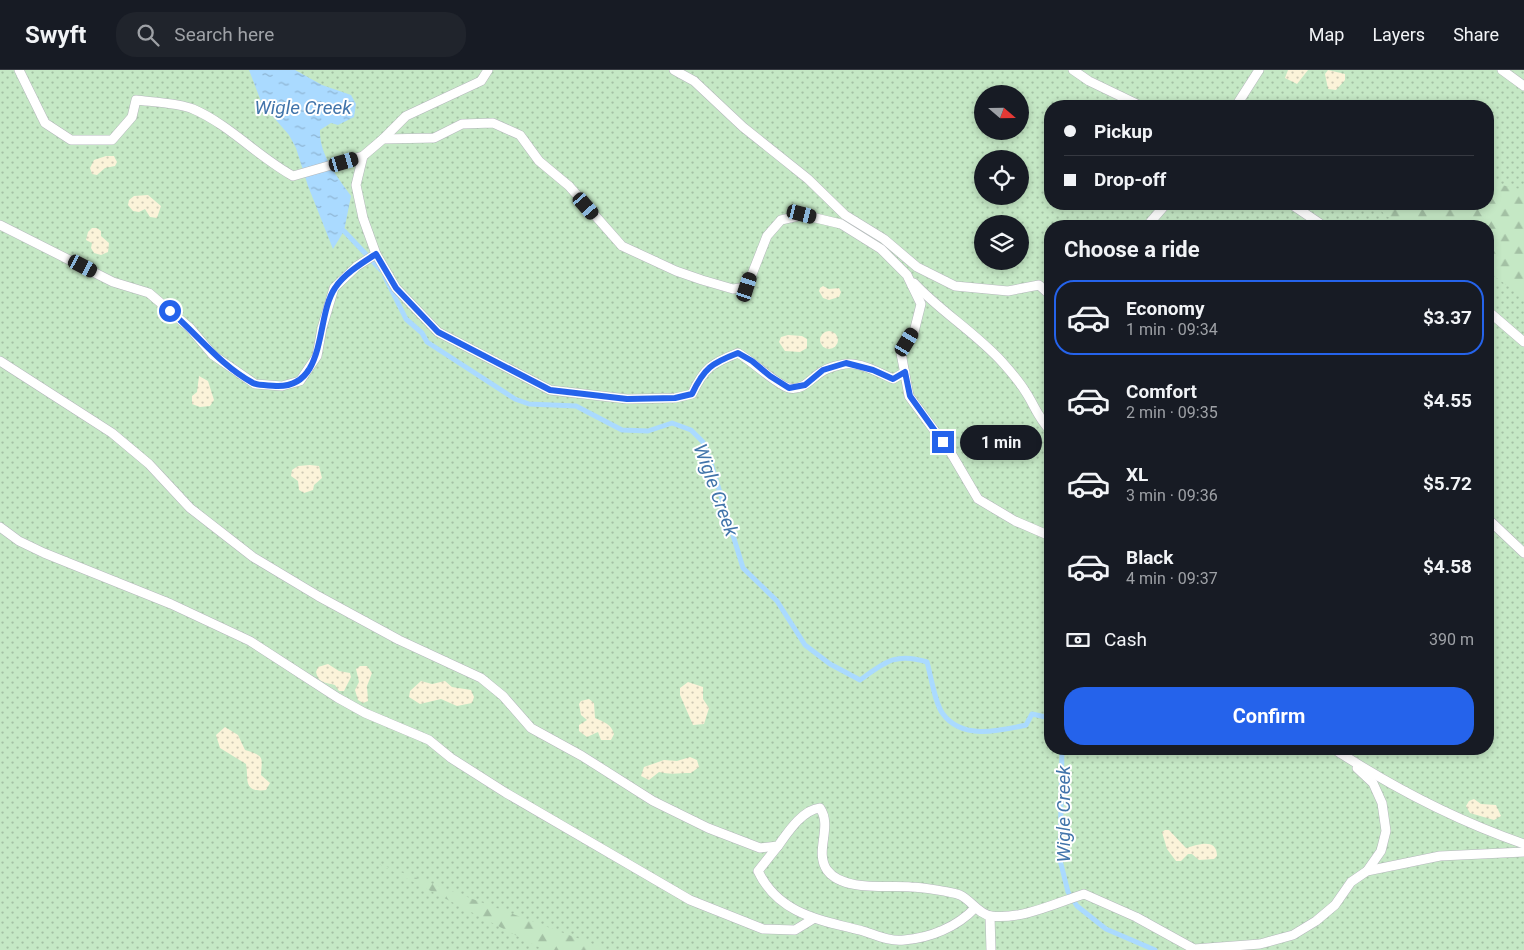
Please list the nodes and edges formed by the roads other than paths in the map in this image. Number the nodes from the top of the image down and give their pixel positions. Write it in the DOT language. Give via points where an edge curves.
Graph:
graph roads {
  1 [pos="19,70"];
  2 [pos="488,70"];
  3 [pos="674,70"];
  4 [pos="1073,70"];
  5 [pos="1259,70"];
  6 [pos="1502,70"];
  7 [pos="1524,86"];
  8 [pos="1129,100"];
  9 [pos="1240,100"];
  10 [pos="384,139"];
  11 [pos="363,156"];
  12 [pos="1161,210"];
  13 [pos="1300,210"];
  14 [pos="1152,220"];
  15 [pos="1315,220"];
  16 [pos="0,225"];
  17 [pos="376,254"];
  18 [pos="907,275"];
  19 [pos="1039,285"];
  20 [pos="1044,285"];
  21 [pos="1044,290"];
  22 [pos="1494,316"];
  23 [pos="1524,342"];
  24 [pos="0,360"];
  25 [pos="905,372"];
  26 [pos="1044,424"];
  27 [pos="1494,525"];
  28 [pos="0,527"];
  29 [pos="1044,533"];
  30 [pos="1524,553"];
  31 [pos="1344,755"];
  32 [pos="1524,844"];
  33 [pos="778,846"];
  34 [pos="1524,852"];
  35 [pos="1367,871"];
  36 [pos="975,908"];
  37 [pos="990,916"];
  38 [pos="813,919"];
  39 [pos="991,950"];
  1 -- 11 [label="lane" via="45,123 72,140 112,140 132,118 136,100 192,108 293,176"];
  2 -- 10 [label="lane" via="481,81 406,116"];
  3 -- 19 [label="lane" via="694,81 845,215 884,239 917,267 955,286 1008,291"];
  4 -- 8 [label="lane"];
  5 -- 9 [label="lane"];
  6 -- 7 [label="lane"];
  10 -- 11 [label="lane"];
  10 -- 18 [label="lane" via="434,138 462,124 494,122 520,135 539,161 569,186 622,246 676,271 733,289 747,287 767,236 781,220 802,214 841,224 881,248"];
  11 -- 17 [label="lane" via="356,185"];
  12 -- 14 [label="lane"];
  13 -- 15 [label="lane"];
  16 -- 17 [label="lane" via="114,282 149,293 190,328 214,355 255,384 282,386 300,381 317,356 334,288 356,266"];
  17 -- 25 [label="lane" via="396,288 438,332 550,390 627,399 675,398 692,394 712,363 738,353 789,388 805,385 823,370 846,363 893,379"];
  18 -- 25 [label="lane" via="921,304 914,332 901,353"];
  18 -- 26 [label="lane" via="1005,365 1026,392"];
  19 -- 20 [label="lane"];
  19 -- 21 [label="lane"];
  22 -- 23 [label="lane"];
  24 -- 33 [label="lane" via="112,433 149,464 190,508 253,557 399,640 481,678 503,696 531,728 653,801 708,828 760,848"];
  25 -- 29 [label="lane" via="910,396 952,453 978,499"];
  27 -- 30 [label="lane"];
  28 -- 38 [label="lane" via="44,553 171,604 250,641 365,713 429,740 450,758 506,793 690,900 763,929 795,930"];
  31 -- 32 [label="lane" via="1422,802 1482,830"];
  31 -- 35 [label="lane" via="1373,783 1382,803 1386,831 1381,851"];
  33 -- 36 [label="lane" via="810,809 820,808 825,815 821,856 828,871 862,886 912,887 961,896"];
  33 -- 38 [label="lane" via="758,871 765,886"];
  34 -- 35 [label="lane" via="1440,856"];
  35 -- 37 [label="lane" via="1351,882 1336,905 1316,921 1293,934 1260,944 1194,949 1136,917 1084,894 1010,916"];
  36 -- 37 [label="lane"];
  36 -- 38 [label="lane" via="964,920 931,936 902,941"];
  37 -- 39 [label="lane"];
}
